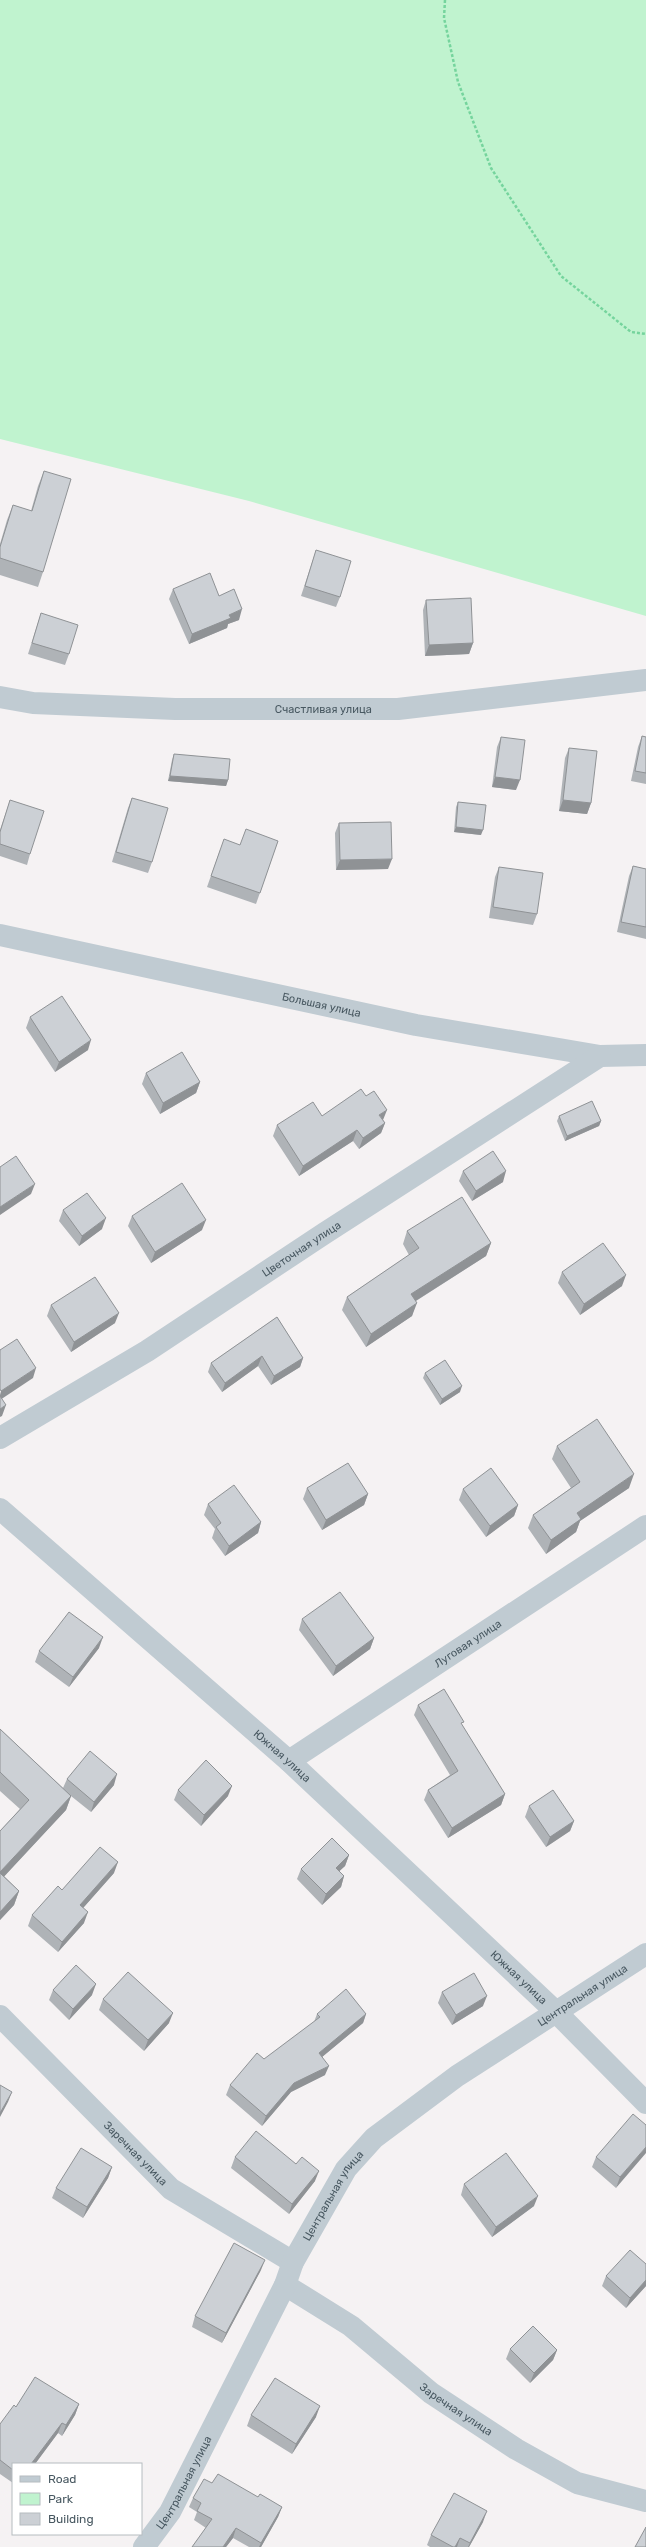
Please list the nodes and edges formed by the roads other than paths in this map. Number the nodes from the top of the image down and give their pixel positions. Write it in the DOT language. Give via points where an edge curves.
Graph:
graph roads {
  1 [pos="646,680"];
  2 [pos="0,697"];
  3 [pos="0,935"];
  4 [pos="646,1055"];
  5 [pos="600,1056"];
  6 [pos="0,1438"];
  7 [pos="0,1510"];
  8 [pos="646,1526"];
  9 [pos="289,1761"];
  10 [pos="646,1954"];
  11 [pos="556,2012"];
  12 [pos="0,2016"];
  13 [pos="646,2103"];
  14 [pos="293,2262"];
  15 [pos="285,2285"];
  16 [pos="646,2501"];
  17 [pos="144,2547"];
  1 -- 2 [label="street, Счастливая улица" via="398,709 175,709 33,703"];
  3 -- 5 [label="street, Большая улица" via="416,1025"];
  4 -- 5 [label="street, Большая улица"];
  5 -- 6 [label="street, Цветочная улица" via="147,1351"];
  7 -- 9 [label="street, Южная улица"];
  8 -- 9 [label="street, Луговая улица"];
  9 -- 11 [label="street, Южная улица"];
  10 -- 11 [label="street, Центральная улица"];
  11 -- 13 [label="street, Южная улица"];
  11 -- 14 [label="street, Центральная улица" via="457,2076 374,2138 346,2169"];
  12 -- 14 [label="street, Заречная улица" via="170,2189"];
  14 -- 15 [label="street, Центральная улица"];
  15 -- 16 [label="street, Заречная улица" via="351,2326 430,2394 516,2449 577,2483"];
  15 -- 17 [label="street, Центральная улица" via="170,2512"];
}
